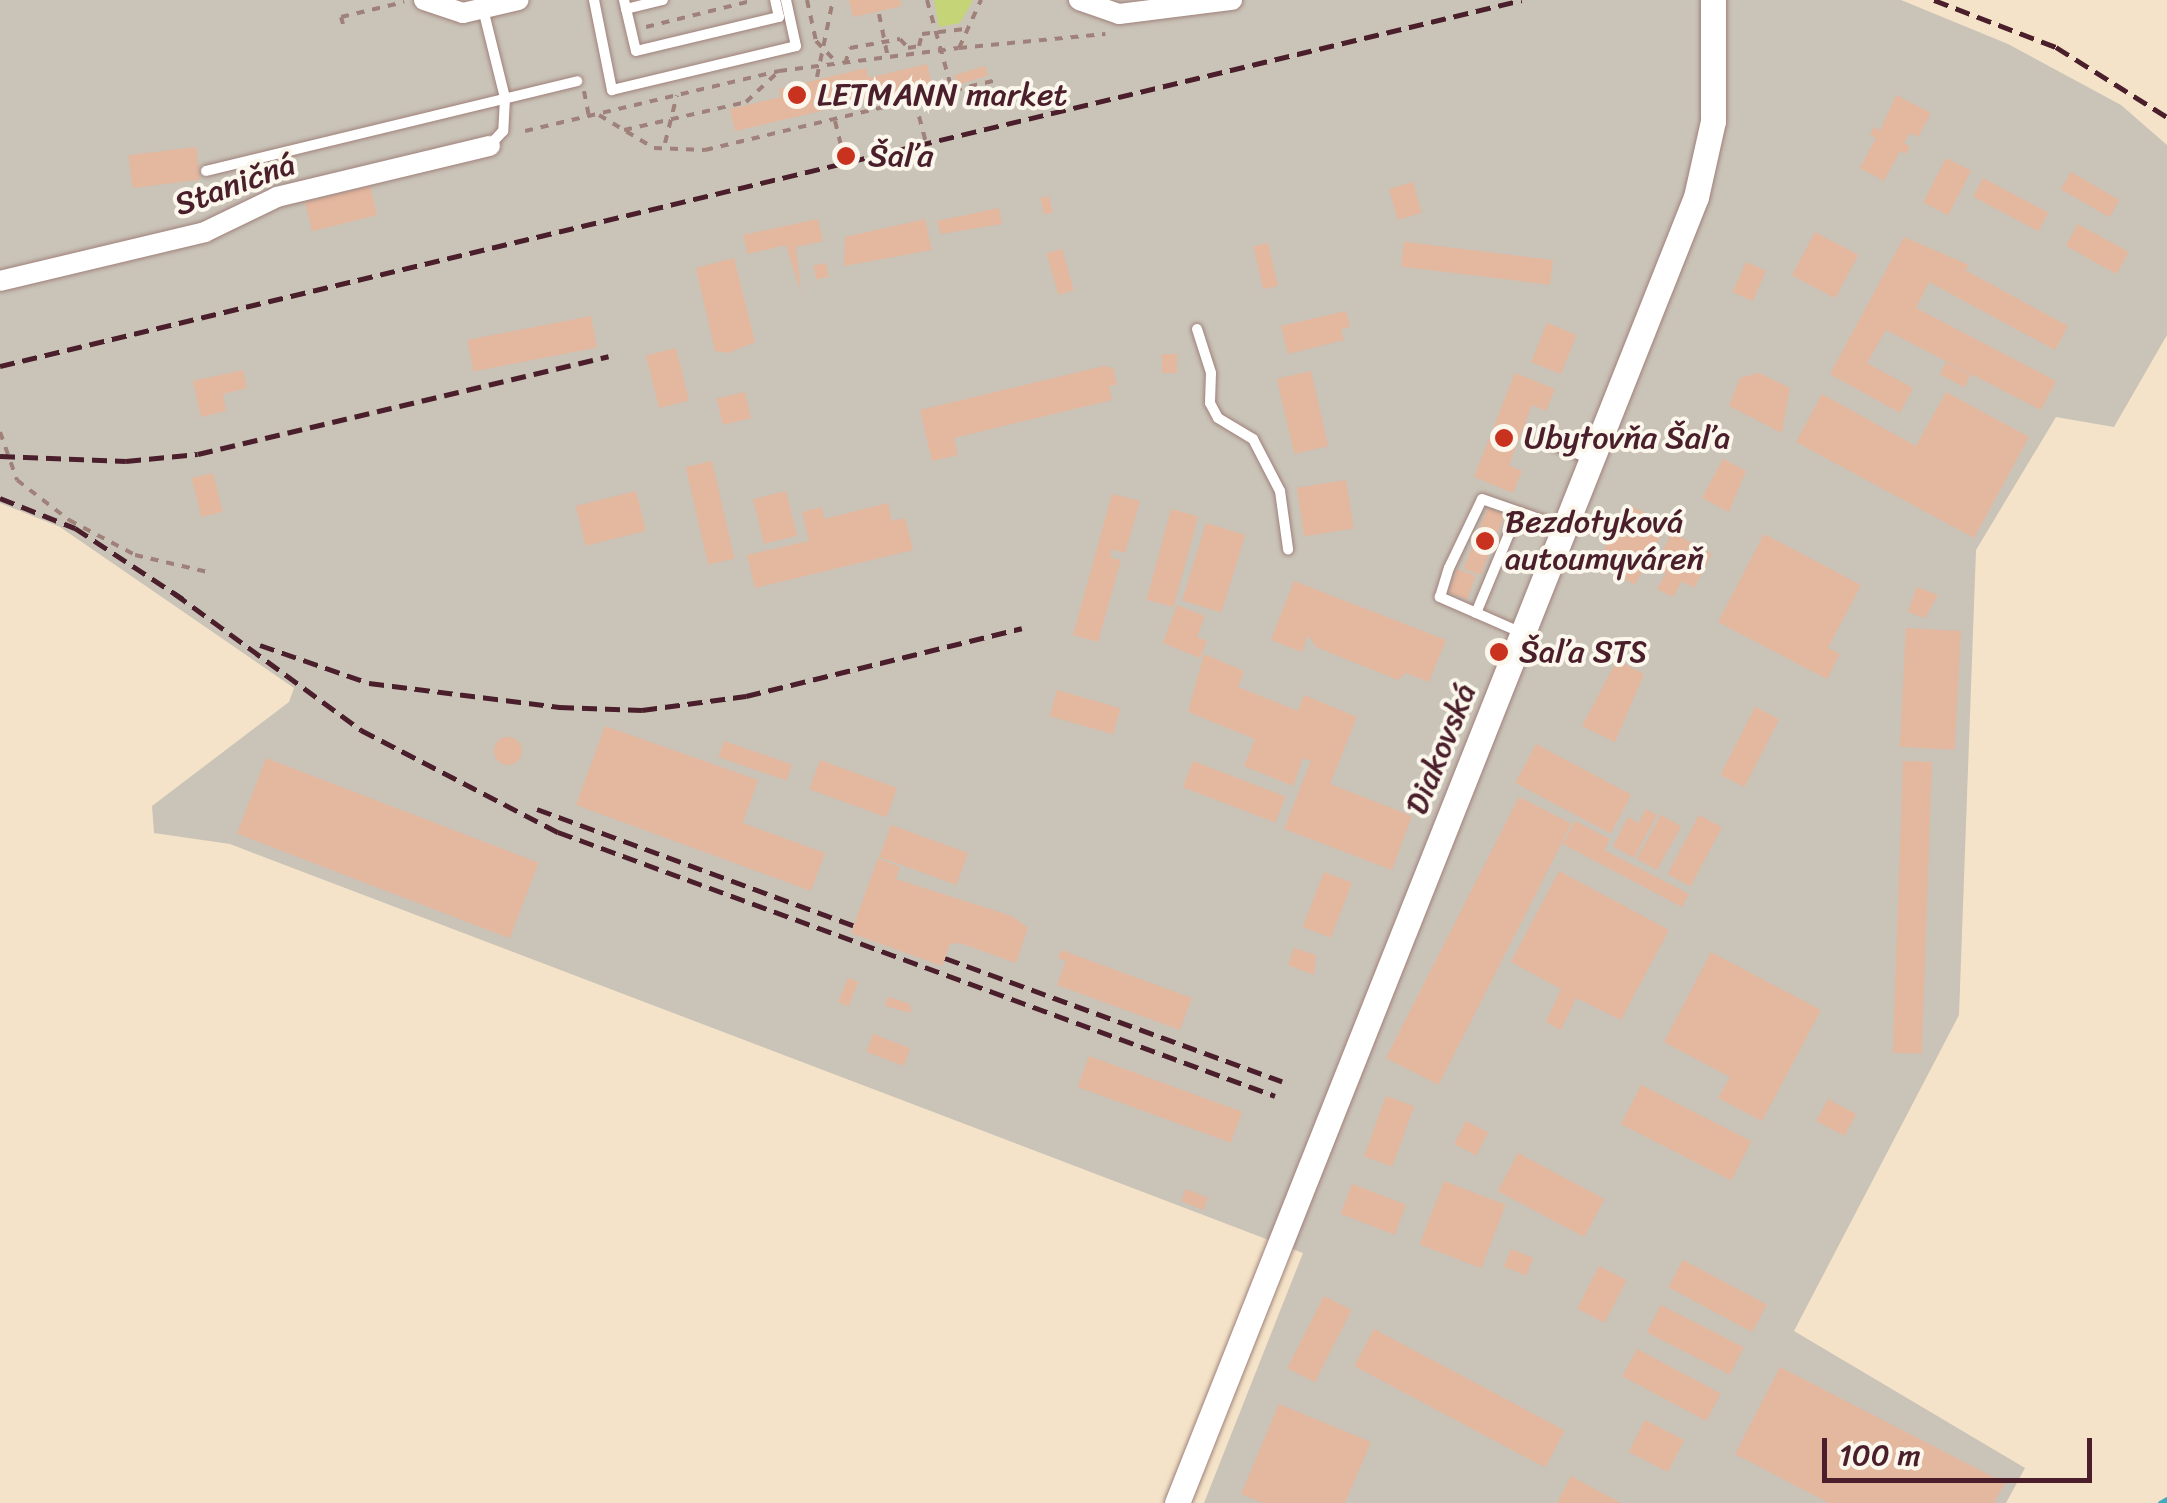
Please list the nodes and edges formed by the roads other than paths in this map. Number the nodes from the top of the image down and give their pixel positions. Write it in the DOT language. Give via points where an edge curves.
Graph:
graph roads {
  1 [pos="520,0"];
  2 [pos="594,0"];
  3 [pos="662,0"];
  4 [pos="775,0"];
  5 [pos="786,0"];
  6 [pos="1232,0"];
  7 [pos="1714,0"];
  8 [pos="1192,3"];
  9 [pos="422,4"];
  10 [pos="625,4"];
  11 [pos="1086,4"];
  12 [pos="483,9"];
  13 [pos="580,83"];
  14 [pos="505,98"];
  15 [pos="490,146"];
  16 [pos="206,171"];
  17 [pos="0,282"];
  18 [pos="1197,329"];
  19 [pos="1542,440"];
  20 [pos="1589,458"];
  21 [pos="1518,512"];
  22 [pos="1563,528"];
  23 [pos="1288,549"];
  24 [pos="1476,613"];
  25 [pos="1522,633"];
  26 [pos="1177,1503"];
  1 -- 12 [label="street"];
  2 -- 5 [label="lane" via="612,90 796,46"];
  3 -- 10 [label="lane"];
  4 -- 10 [label="lane" via="779,17 636,52"];
  6 -- 8 [label="street"];
  7 -- 20 [label="street, Diakovská" via="1713,121 1696,197"];
  8 -- 11 [label="street" via="1119,14"];
  9 -- 12 [label="street" via="462,14"];
  12 -- 14 [label="lane"];
  13 -- 14 [label="lane"];
  14 -- 15 [label="lane" via="503,131"];
  14 -- 16 [label="lane"];
  15 -- 17 [label="street, Staničná" via="277,197 205,232"];
  18 -- 23 [label="lane" via="1211,373 1210,404 1218,418 1254,439 1280,491"];
  19 -- 20 [label="lane"];
  20 -- 22 [label="street, Diakovská"];
  21 -- 22 [label="lane"];
  21 -- 24 [label="lane"];
  21 -- 24 [label="lane" via="1482,500 1449,568 1440,596"];
  22 -- 25 [label="street, Diakovská"];
  24 -- 25 [label="lane"];
  25 -- 26 [label="street, Diakovská"];
}
